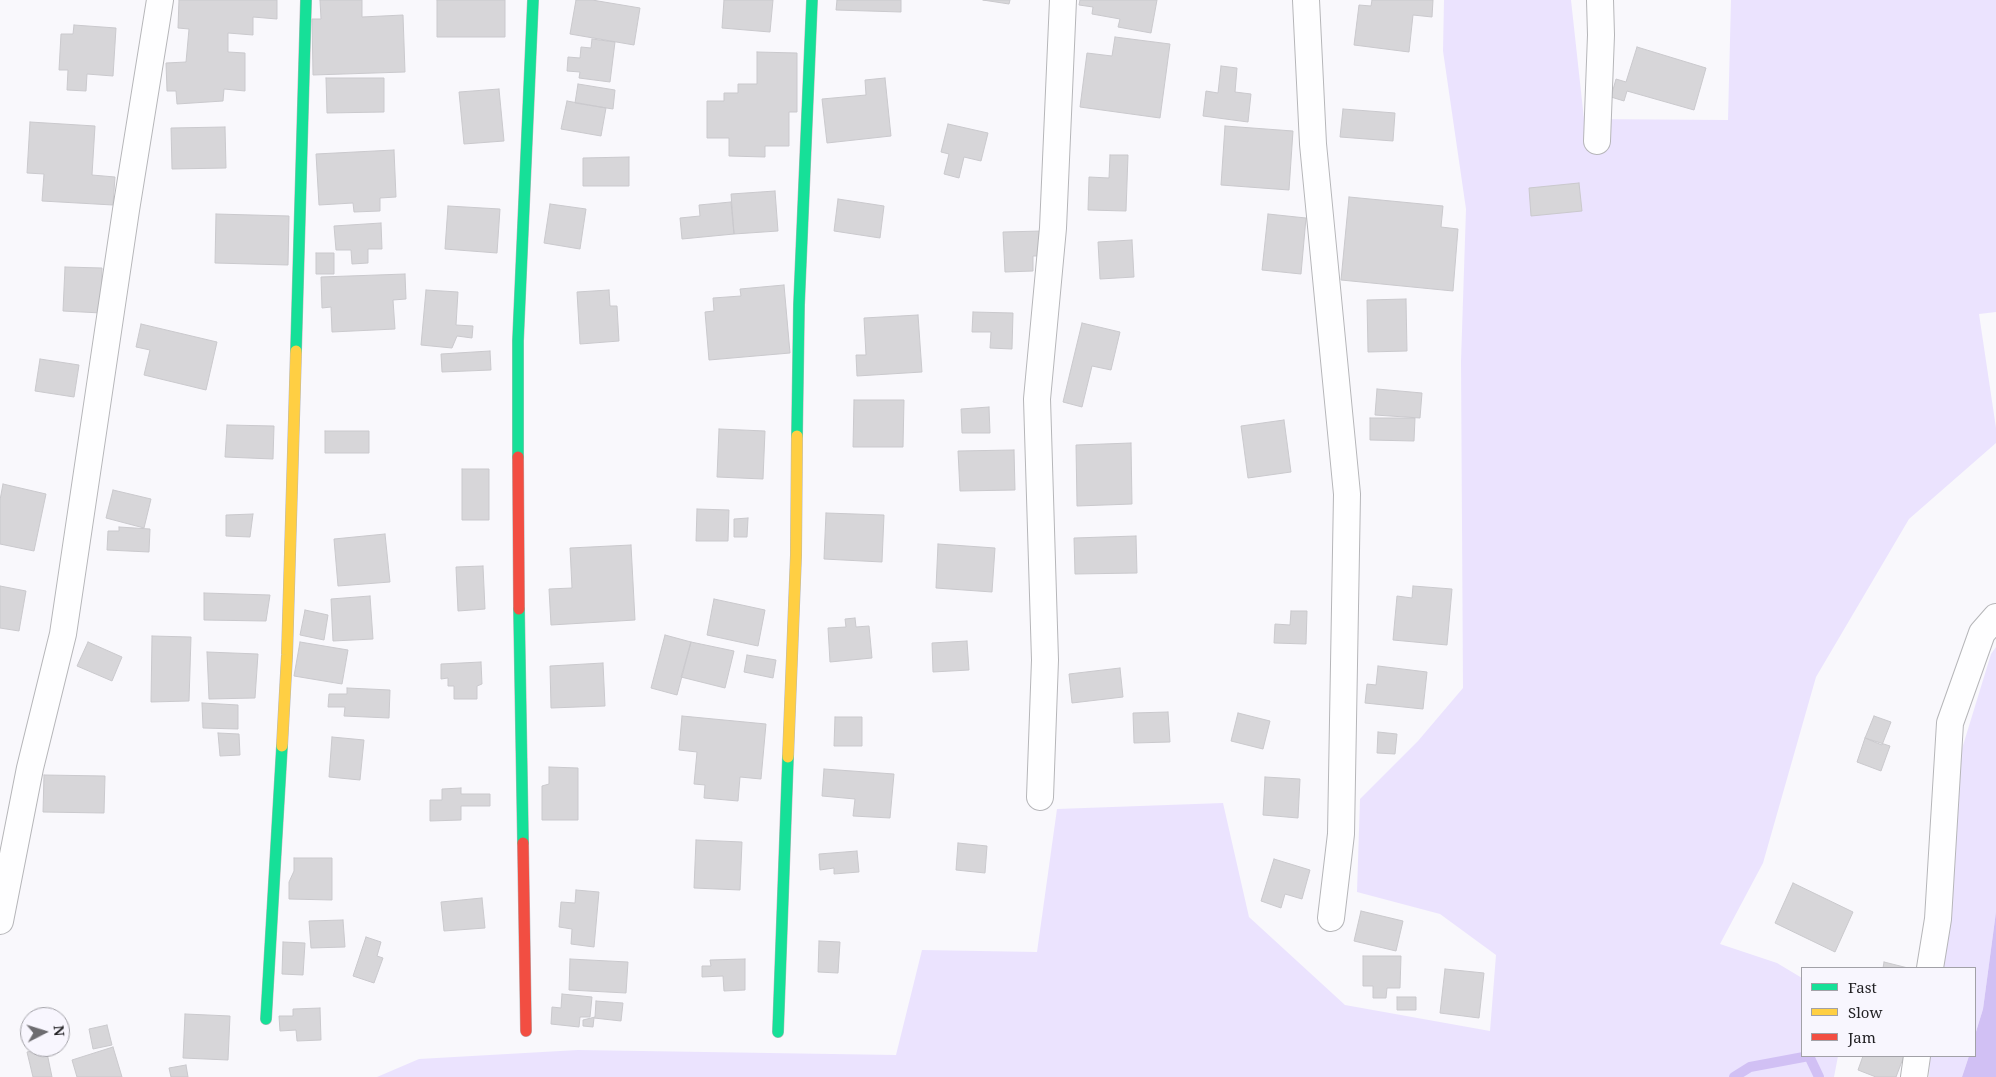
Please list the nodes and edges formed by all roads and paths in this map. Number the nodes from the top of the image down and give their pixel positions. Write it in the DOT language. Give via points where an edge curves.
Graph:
graph roads {
  1 [pos="160,0"];
  2 [pos="306,0"];
  3 [pos="533,0"];
  4 [pos="812,0"];
  5 [pos="1062,0"];
  6 [pos="1306,0"];
  7 [pos="1600,0"];
  8 [pos="1597,141"];
  9 [pos="1996,617"];
  10 [pos="1040,797"];
  11 [pos="1331,918"];
  12 [pos="0,921"];
  13 [pos="1930,967"];
  14 [pos="266,1019"];
  15 [pos="526,1031"];
  16 [pos="778,1032"];
  17 [pos="1917,1057"];
  18 [pos="1914,1077"];
  1 -- 12 [label="street" via="63,634 30,768"];
  2 -- 14 [label="street" via="286,656"];
  3 -- 15 [label="street" via="518,341"];
  4 -- 16 [label="street" via="798,304 796,555"];
  5 -- 10 [label="street" via="1053,228 1037,399 1045,660"];
  6 -- 11 [label="street" via="1313,144 1347,494 1341,834"];
  7 -- 8 [label="street"];
  9 -- 13 [label="street" via="1982,633 1950,723 1938,919"];
  17 -- 18 [label="street"];
}
